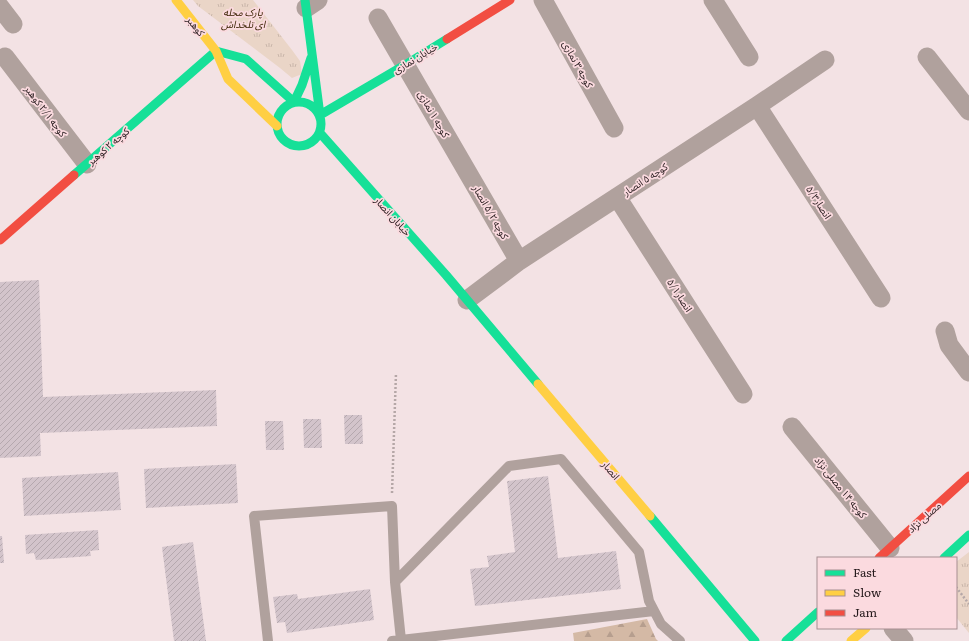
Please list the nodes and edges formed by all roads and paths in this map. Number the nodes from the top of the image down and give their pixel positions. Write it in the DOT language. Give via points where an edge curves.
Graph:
graph roads {
  1 [pos="176,0"];
  2 [pos="510,0"];
  3 [pos="543,0"];
  4 [pos="714,0"];
  5 [pos="310,3"];
  6 [pos="0,7"];
  7 [pos="378,18"];
  8 [pos="13,24"];
  9 [pos="216,51"];
  10 [pos="312,52"];
  11 [pos="5,57"];
  12 [pos="749,57"];
  13 [pos="927,58"];
  14 [pos="825,60"];
  15 [pos="405,65"];
  16 [pos="294,102"];
  17 [pos="757,106"];
  18 [pos="968,107"];
  19 [pos="320,115"];
  20 [pos="277,126"];
  21 [pos="614,128"];
  22 [pos="320,133"];
  23 [pos="462,162"];
  24 [pos="87,164"];
  25 [pos="617,197"];
  26 [pos="0,240"];
  27 [pos="519,261"];
  28 [pos="881,298"];
  29 [pos="467,300"];
  30 [pos="945,331"];
  31 [pos="969,372"];
  32 [pos="396,373"];
  33 [pos="743,394"];
  34 [pos="792,427"];
  35 [pos="969,476"];
  36 [pos="392,506"];
  37 [pos="969,535"];
  38 [pos="885,553"];
  39 [pos="945,557"];
  40 [pos="395,582"];
  41 [pos="957,588"];
  42 [pos="969,604"];
  43 [pos="654,611"];
  44 [pos="817,613"];
  45 [pos="865,629"];
  46 [pos="894,629"];
  47 [pos="396,640"];
  48 [pos="268,641"];
  49 [pos="680,641"];
  50 [pos="755,641"];
  51 [pos="786,641"];
  52 [pos="851,641"];
  53 [pos="904,641"];
  1 -- 9 [label="street, کوهبر"];
  2 -- 15 [label="street, خیابان نمازی"];
  3 -- 21 [label="street, کوچه ۳ نمازی"];
  4 -- 12 [label="street"];
  5 -- 10 [label="street"];
  6 -- 8 [label="street"];
  7 -- 15 [label="street, کوچه ۱ نمازی"];
  9 -- 16 [label="street" via="246,59"];
  9 -- 20 [label="street, کوهبر" via="228,79"];
  9 -- 24 [label="street, کوچه ۲ کوهبر"];
  10 -- 16 [label="street"];
  10 -- 19 [label="street"];
  11 -- 24 [label="street, کوچه ۲/۱ کوهبر"];
  13 -- 18 [label="street"];
  14 -- 17 [label="street, کوچه ۵ انصار"];
  15 -- 19 [label="street, خیابان نمازی"];
  15 -- 23 [label="street, کوچه ۱ نمازی"];
  16 -- 19 [label="street" via="308,104"];
  16 -- 20 [label="street" via="283,108"];
  17 -- 25 [label="street, کوچه ۵ انصار"];
  17 -- 28 [label="street, انصار۵/۳"];
  19 -- 22 [label="street"];
  20 -- 22 [label="street" via="283,139 296,146 310,143"];
  22 -- 29 [label="street, خیابان انصار"];
  23 -- 27 [label="street, کوچه ۵/۲ انصار"];
  24 -- 26 [label="street, کوچه ۲ کوهبر"];
  25 -- 27 [label="street, کوچه ۵ انصار"];
  25 -- 33 [label="street, انصار۵/۱"];
  27 -- 29 [label="street, کوچه ۵ انصار"];
  29 -- 50 [label="street, انصار"];
  30 -- 31 [label="street" via="949,345"];
  32 -- 36 [label="path"];
  34 -- 38 [label="street, کوچه ۱۴ مصلی نژاد"];
  35 -- 38 [label="street, مصلی نژاد"];
  36 -- 40 [label="lane"];
  36 -- 48 [label="lane" via="254,516"];
  37 -- 39 [label="street"];
  40 -- 43 [label="lane" via="509,466 561,459 639,552 649,601"];
  40 -- 47 [label="lane"];
  41 -- 42 [label="path"];
  43 -- 47 [label="lane"];
  43 -- 49 [label="lane" via="661,624"];
  44 -- 51 [label="street"];
  45 -- 52 [label="street"];
  46 -- 53 [label="street"];
}
